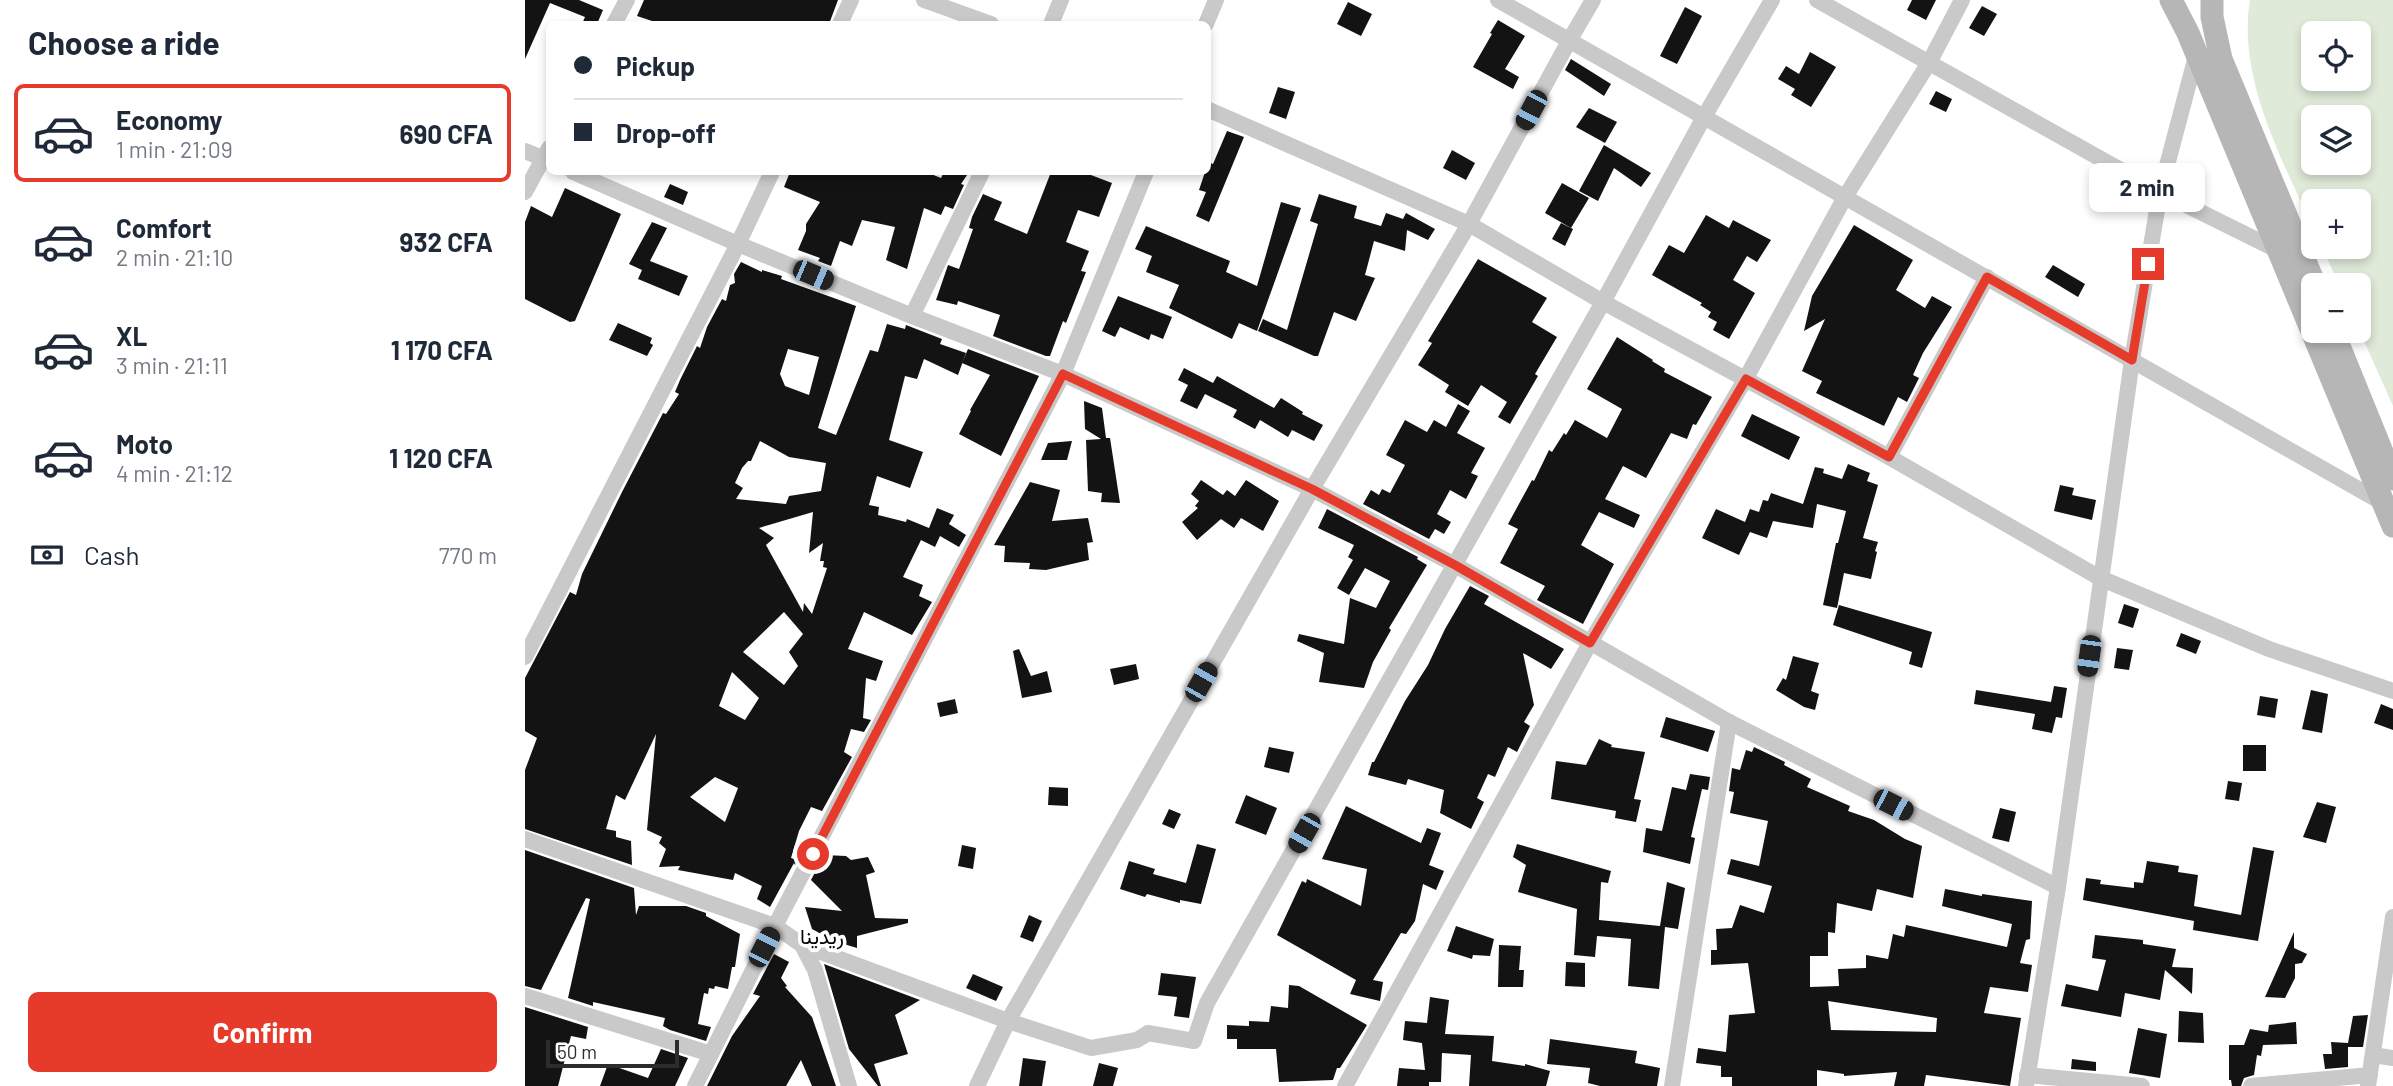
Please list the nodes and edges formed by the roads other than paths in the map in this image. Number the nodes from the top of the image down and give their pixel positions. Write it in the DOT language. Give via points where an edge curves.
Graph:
graph roads {
  1 [pos="627,0"];
  2 [pos="851,0"];
  3 [pos="924,0"];
  4 [pos="1061,0"];
  5 [pos="1216,0"];
  6 [pos="1499,0"];
  7 [pos="1594,0"];
  8 [pos="1772,0"];
  9 [pos="1817,0"];
  10 [pos="1962,0"];
  11 [pos="2171,0"];
  12 [pos="2212,0"];
  13 [pos="616,21"];
  14 [pos="841,21"];
  15 [pos="983,21"];
  16 [pos="1052,21"];
  17 [pos="1207,21"];
  18 [pos="1569,41"];
  19 [pos="2196,56"];
  20 [pos="1930,61"];
  21 [pos="1211,111"];
  22 [pos="1704,117"];
  23 [pos="525,151"];
  24 [pos="546,156"];
  25 [pos="546,159"];
  26 [pos="580,175"];
  27 [pos="771,175"];
  28 [pos="981,175"];
  29 [pos="1145,175"];
  30 [pos="525,192"];
  31 [pos="2159,192"];
  32 [pos="1845,197"];
  33 [pos="1469,224"];
  34 [pos="738,244"];
  35 [pos="2277,250"];
  36 [pos="2310,273"];
  37 [pos="1987,277"];
  38 [pos="1603,302"];
  39 [pos="912,316"];
  40 [pos="2338,343"];
  41 [pos="2132,360"];
  42 [pos="1063,374"];
  43 [pos="1746,379"];
  44 [pos="1889,457"];
  45 [pos="2393,479"];
  46 [pos="1312,489"];
  47 [pos="2383,503"];
  48 [pos="2393,526"];
  49 [pos="1455,565"];
  50 [pos="2100,578"];
  51 [pos="1590,643"];
  52 [pos="525,657"];
  53 [pos="2393,691"];
  54 [pos="1729,722"];
  55 [pos="525,839"];
  56 [pos="2058,887"];
  57 [pos="2393,917"];
  58 [pos="775,926"];
  59 [pos="802,944"];
  60 [pos="525,996"];
  61 [pos="1008,1021"];
  62 [pos="711,1054"];
  63 [pos="2373,1055"];
  64 [pos="2393,1058"];
  65 [pos="2369,1080"];
  66 [pos="2026,1081"];
  67 [pos="695,1086"];
  68 [pos="849,1086"];
  69 [pos="977,1086"];
  70 [pos="1345,1086"];
  71 [pos="1672,1086"];
  72 [pos="2142,1086"];
  73 [pos="2251,1086"];
  1 -- 13 [label="street"];
  2 -- 14 [label="street"];
  3 -- 15 [label="street"];
  4 -- 16 [label="street"];
  5 -- 17 [label="street"];
  6 -- 18 [label="street"];
  7 -- 18 [label="street"];
  8 -- 22 [label="street"];
  9 -- 20 [label="street"];
  10 -- 20 [label="street"];
  11 -- 19 [label="main road"];
  12 -- 36 [label="main road" via="2221,59"];
  18 -- 22 [label="street"];
  18 -- 33 [label="street"];
  19 -- 31 [label="street"];
  19 -- 35 [label="main road"];
  20 -- 31 [label="street"];
  20 -- 32 [label="street"];
  21 -- 33 [label="street"];
  22 -- 32 [label="street"];
  22 -- 38 [label="street"];
  23 -- 24 [label="street"];
  25 -- 30 [label="street"];
  26 -- 34 [label="street"];
  27 -- 34 [label="street"];
  28 -- 39 [label="street"];
  29 -- 42 [label="street"];
  31 -- 35 [label="street"];
  31 -- 41 [label="street"];
  32 -- 37 [label="street"];
  32 -- 43 [label="street"];
  33 -- 38 [label="street"];
  33 -- 46 [label="street"];
  34 -- 39 [label="street"];
  34 -- 52 [label="street"];
  35 -- 47 [label="main road"];
  37 -- 41 [label="street"];
  37 -- 44 [label="street"];
  38 -- 43 [label="street"];
  38 -- 49 [label="street"];
  39 -- 42 [label="street"];
  40 -- 45 [label="main road"];
  41 -- 47 [label="street"];
  41 -- 50 [label="street"];
  42 -- 46 [label="street"];
  42 -- 58 [label="street"];
  43 -- 44 [label="street"];
  43 -- 51 [label="street"];
  44 -- 50 [label="street"];
  46 -- 49 [label="street"];
  46 -- 61 [label="street"];
  47 -- 48 [label="main road"];
  49 -- 51 [label="street"];
  49 -- 61 [label="street" via="1207,1003 1194,1041 1148,1033 1137,1040 1091,1048"];
  50 -- 53 [label="street" via="2269,649"];
  50 -- 56 [label="street"];
  51 -- 54 [label="street"];
  51 -- 70 [label="street"];
  54 -- 56 [label="street"];
  54 -- 71 [label="street"];
  55 -- 58 [label="street"];
  56 -- 66 [label="street"];
  57 -- 63 [label="street"];
  58 -- 59 [label="street"];
  58 -- 62 [label="street"];
  59 -- 61 [label="street"];
  59 -- 68 [label="street" via="815,970"];
  60 -- 62 [label="street"];
  61 -- 69 [label="street"];
  62 -- 67 [label="street"];
  63 -- 64 [label="street"];
  63 -- 65 [label="street"];
  65 -- 73 [label="street"];
  66 -- 72 [label="street"];
}
